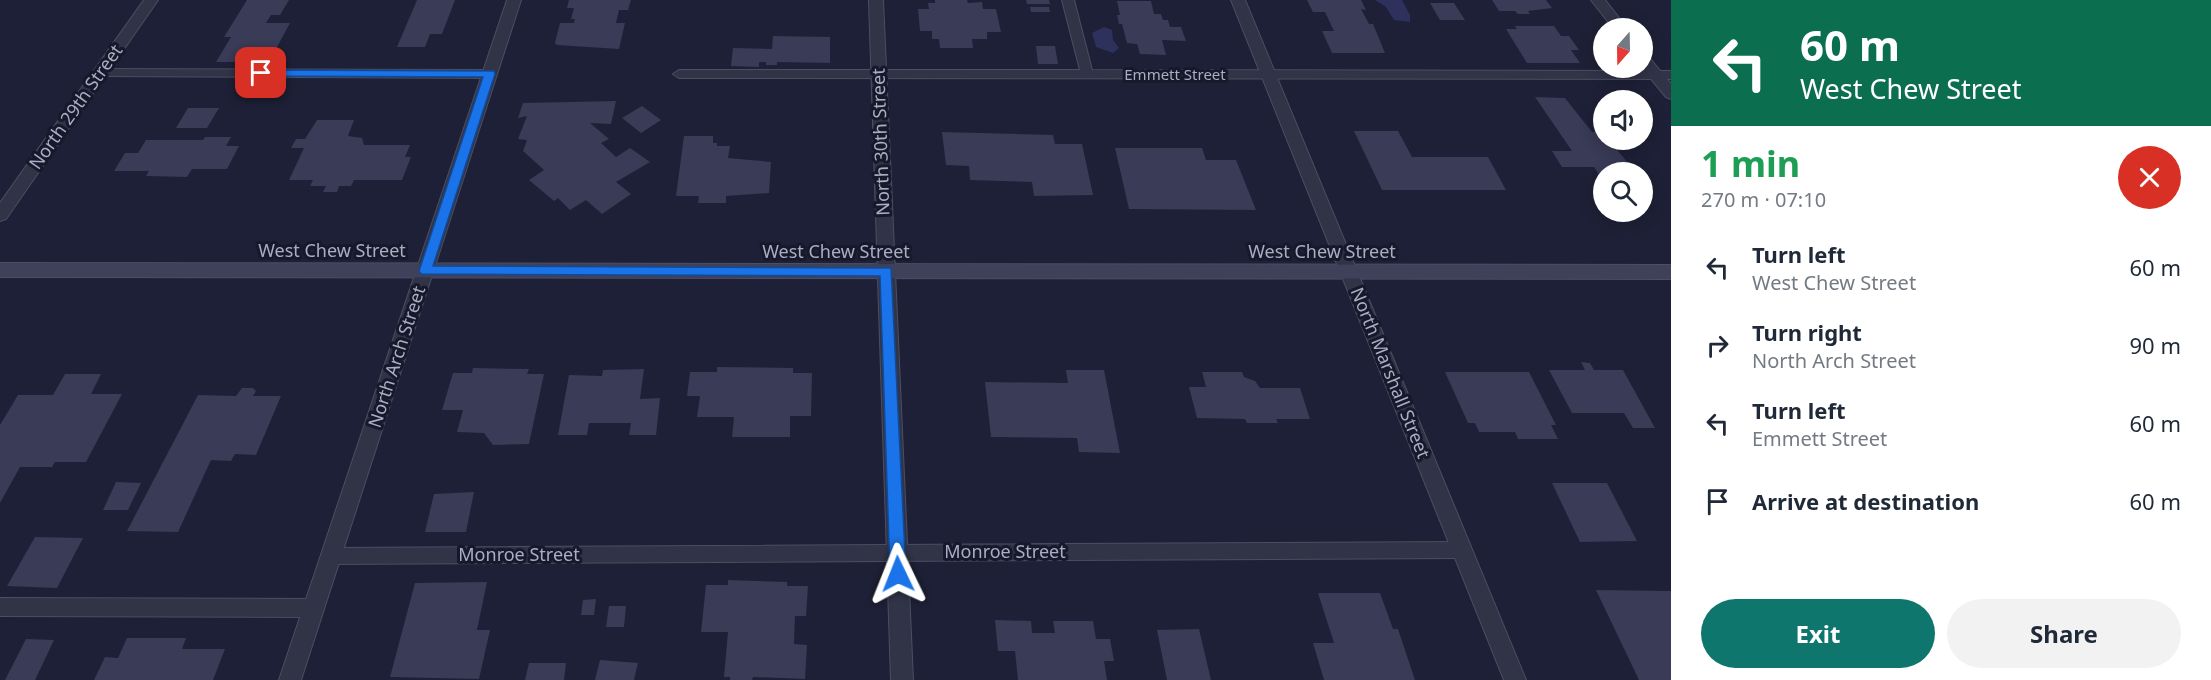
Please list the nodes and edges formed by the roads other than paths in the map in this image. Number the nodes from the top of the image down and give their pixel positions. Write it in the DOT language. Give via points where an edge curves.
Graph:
graph roads {
  1 [pos="151,0"];
  2 [pos="514,0"];
  3 [pos="876,0"];
  4 [pos="1068,0"];
  5 [pos="1238,0"];
  6 [pos="1598,0"];
  7 [pos="1612,18"];
  8 [pos="100,73"];
  9 [pos="490,74"];
  10 [pos="679,74"];
  11 [pos="879,75"];
  12 [pos="1087,75"];
  13 [pos="1269,75"];
  14 [pos="1664,75"];
  15 [pos="1671,94"];
  16 [pos="0,214"];
  17 [pos="0,270"];
  18 [pos="425,271"];
  19 [pos="887,271"];
  20 [pos="1348,272"];
  21 [pos="1671,272"];
  22 [pos="1462,550"];
  23 [pos="897,553"];
  24 [pos="331,556"];
  25 [pos="0,607"];
  26 [pos="314,608"];
  27 [pos="290,680"];
  28 [pos="902,680"];
  29 [pos="1515,680"];
  1 -- 8 [label="street, North 29th Street"];
  2 -- 9 [label="street, North Arch Street"];
  3 -- 11 [label="street, North 30th Street"];
  4 -- 12 [label="lane"];
  5 -- 13 [label="street, North Marshall Street"];
  6 -- 7 [label="street"];
  8 -- 9 [label="lane"];
  8 -- 16 [label="street, North 29th Street"];
  9 -- 18 [label="street, North Arch Street"];
  10 -- 11 [label="lane, Emmett Street"];
  11 -- 12 [label="lane, Emmett Street"];
  11 -- 19 [label="street, North 30th Street"];
  12 -- 13 [label="lane, Emmett Street"];
  13 -- 14 [label="lane, Emmett Street"];
  13 -- 20 [label="street, North Marshall Street"];
  14 -- 15 [label="street"];
  17 -- 18 [label="street, West Chew Street"];
  18 -- 19 [label="street, West Chew Street"];
  18 -- 24 [label="street, North Arch Street"];
  19 -- 20 [label="street, West Chew Street"];
  19 -- 23 [label="street, North 30th Street"];
  20 -- 21 [label="street, West Chew Street"];
  20 -- 22 [label="street, North Marshall Street"];
  22 -- 23 [label="lane, Monroe Street"];
  22 -- 29 [label="street, North Marshall Street"];
  23 -- 24 [label="lane, Monroe Street"];
  23 -- 28 [label="street, North 30th Street"];
  24 -- 26 [label="street, North Arch Street"];
  25 -- 26 [label="lane"];
  26 -- 27 [label="street, North Arch Street"];
}
